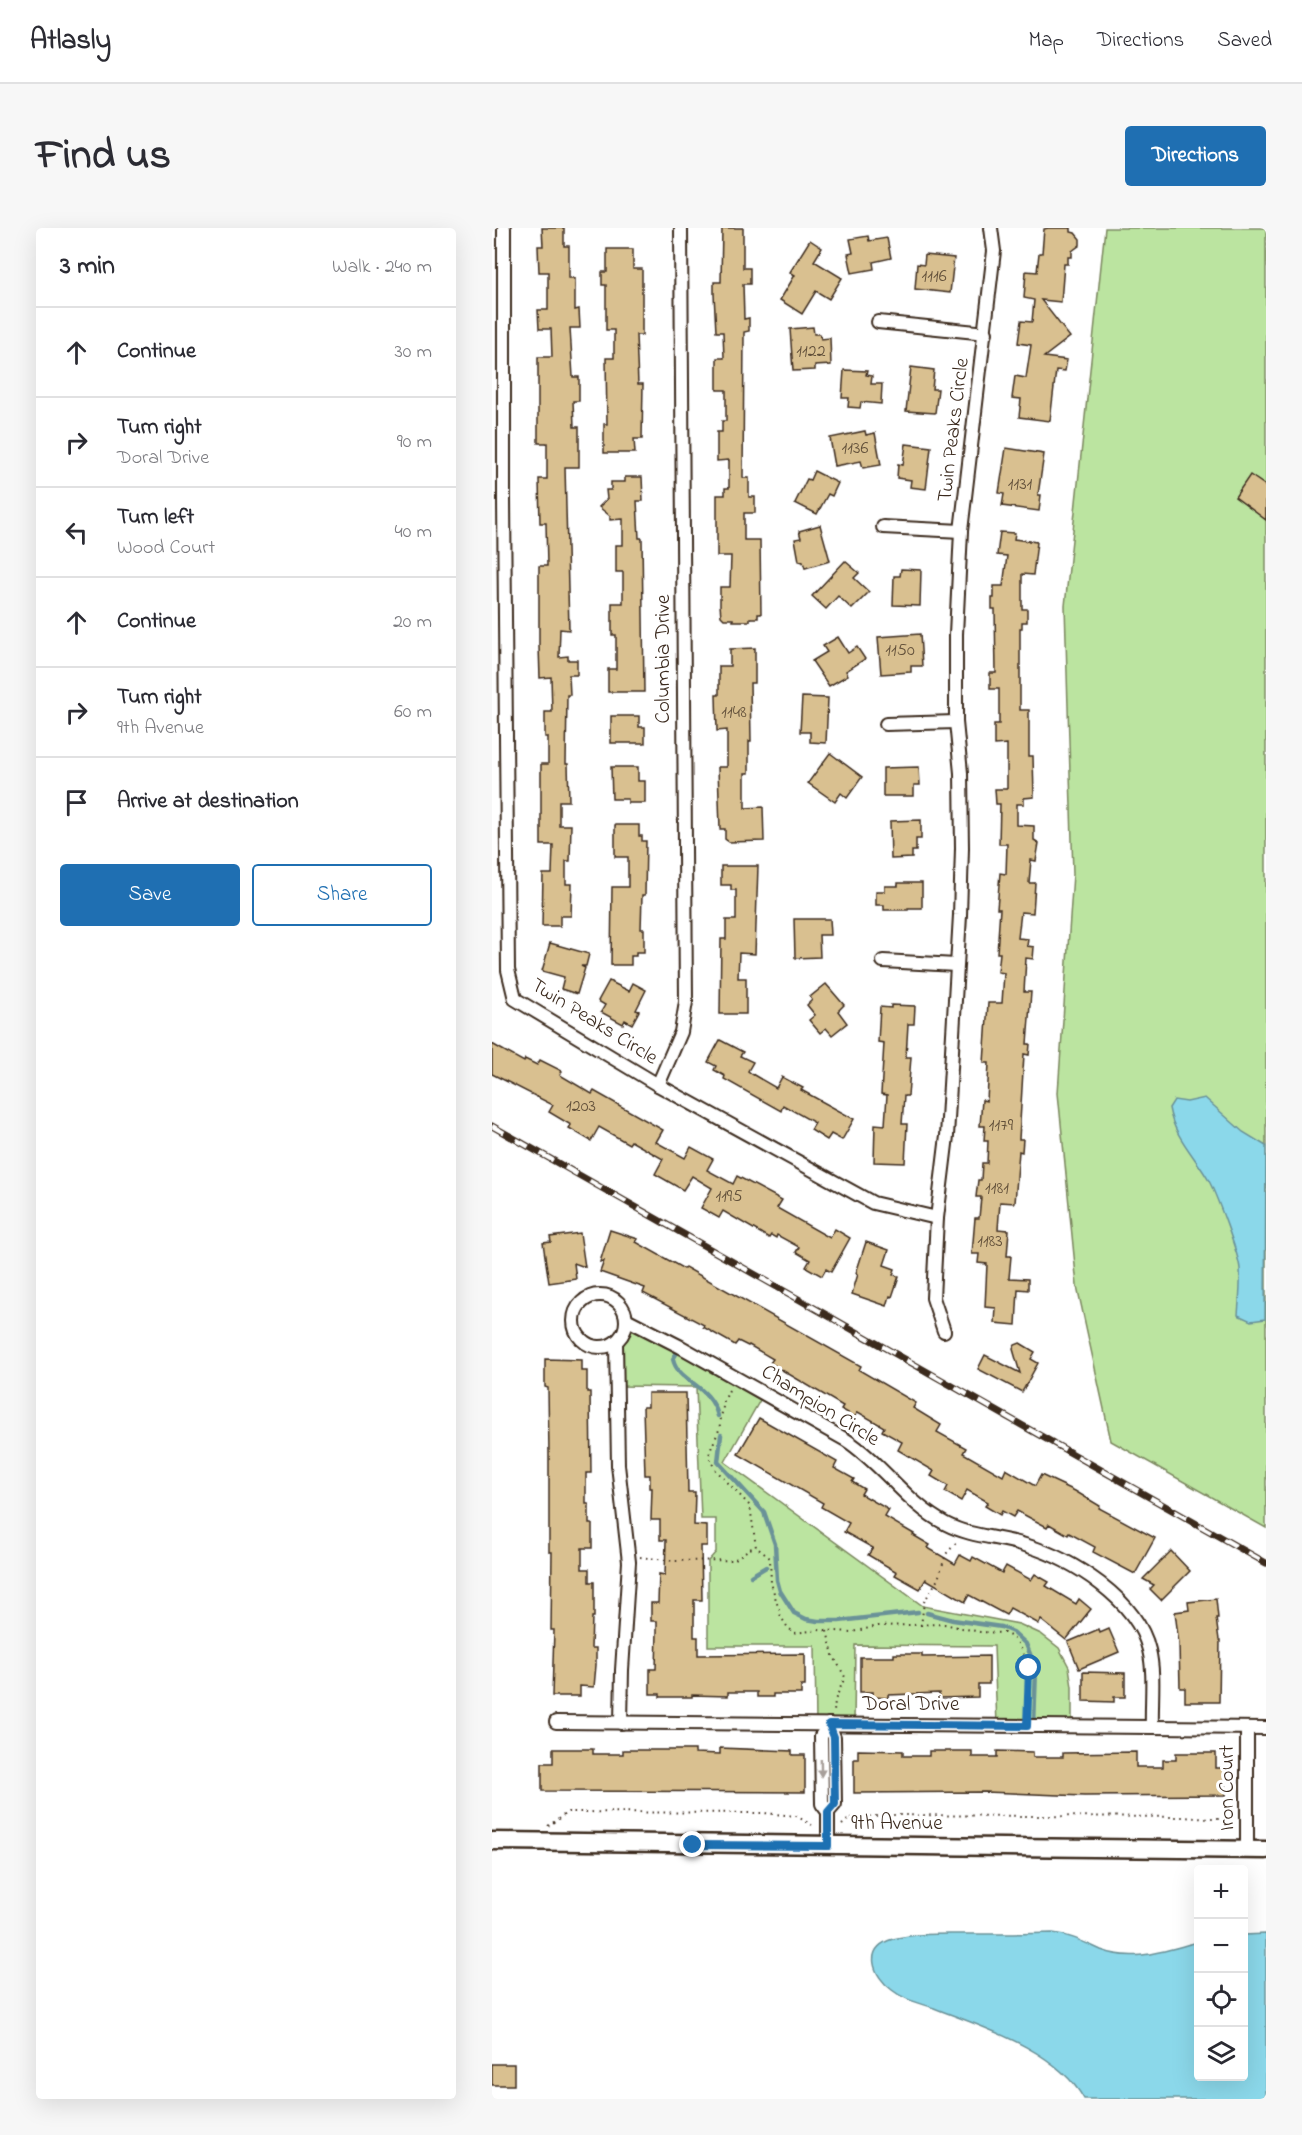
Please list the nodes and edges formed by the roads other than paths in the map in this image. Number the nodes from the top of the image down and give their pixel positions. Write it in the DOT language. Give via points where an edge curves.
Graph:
graph roads {
  1 [pos="504,228"];
  2 [pos="681,228"];
  3 [pos="992,228"];
  4 [pos="878,322"];
  5 [pos="986,333"];
  6 [pos="498,499"];
  7 [pos="883,527"];
  8 [pos="961,531"];
  9 [pos="956,722"];
  10 [pos="886,724"];
  11 [pos="882,961"];
  12 [pos="956,965"];
  13 [pos="658,1084"];
  14 [pos="937,1218"];
  15 [pos="626,1318"];
  16 [pos="944,1330"];
  17 [pos="616,1342"];
  18 [pos="556,1722"];
  19 [pos="621,1723"];
  20 [pos="832,1724"];
  21 [pos="1152,1727"];
  22 [pos="1247,1728"];
  23 [pos="1266,1728"];
  24 [pos="492,1841"];
  25 [pos="828,1846"];
  26 [pos="1247,1849"];
  27 [pos="1266,1850"];
  1 -- 6 [label="street, Twin Peaks Circle"];
  2 -- 13 [label="street, Columbia Drive" via="686,1002 674,1053"];
  3 -- 5 [label="street, Twin Peaks Circle" via="994,251"];
  4 -- 5 [label="street, Twin Peaks Circle"];
  5 -- 8 [label="street, Twin Peaks Circle"];
  6 -- 13 [label="street, Twin Peaks Circle" via="508,970 513,994 515,999"];
  7 -- 8 [label="street, Twin Peaks Circle"];
  8 -- 9 [label="street, Twin Peaks Circle"];
  9 -- 10 [label="street"];
  9 -- 12 [label="street, Twin Peaks Circle" via="962,848"];
  11 -- 12 [label="street"];
  12 -- 14 [label="street, Twin Peaks Circle"];
  13 -- 14 [label="street, Twin Peaks Circle" via="873,1203"];
  14 -- 16 [label="street, Twin Peaks Circle" via="933,1298"];
  15 -- 17 [label="street" via="624,1332"];
  15 -- 17 [label="street" via="619,1303 604,1295 587,1298 576,1310 574,1327 584,1342 600,1347"];
  15 -- 21 [label="street, Champion Circle" via="846,1440 871,1458 923,1510 948,1525 1049,1554 1095,1581 1137,1620 1149,1651"];
  17 -- 19 [label="street" via="618,1465 628,1557"];
  18 -- 19 [label="street, Doral Drive"];
  19 -- 20 [label="street, Doral Drive"];
  20 -- 21 [label="street, Doral Drive"];
  20 -- 25 [label="street" via="821,1736 822,1804 828,1812"];
  21 -- 22 [label="street, Doral Drive"];
  22 -- 23 [label="street, Doral Drive"];
  22 -- 26 [label="street, Iron Court"];
  24 -- 25 [label="main road, 9th Avenue"];
  25 -- 26 [label="main road, 9th Avenue"];
  26 -- 27 [label="main road, 9th Avenue"];
}
